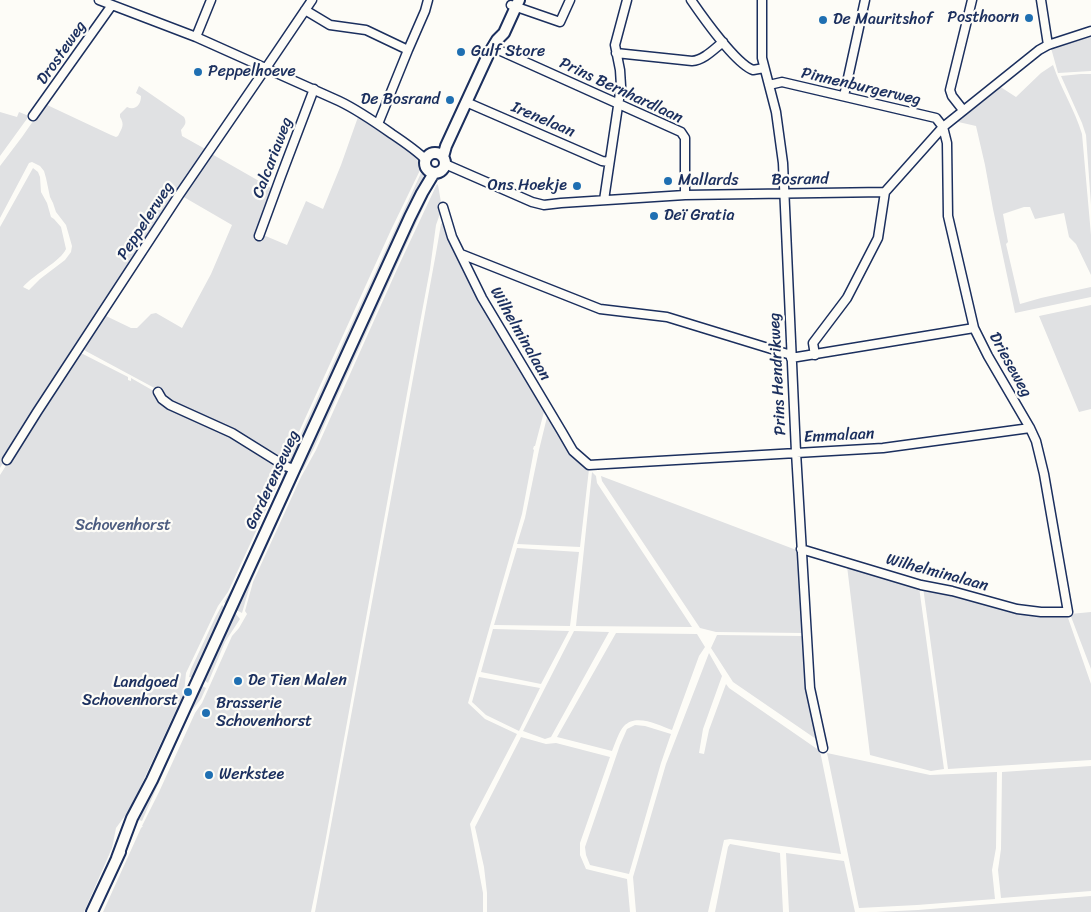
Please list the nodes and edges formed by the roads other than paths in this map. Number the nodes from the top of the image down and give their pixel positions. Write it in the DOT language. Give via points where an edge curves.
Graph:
graph roads {
  1 [pos="99,0"];
  2 [pos="211,0"];
  3 [pos="312,0"];
  4 [pos="428,0"];
  5 [pos="570,0"];
  6 [pos="627,0"];
  7 [pos="691,0"];
  8 [pos="762,0"];
  9 [pos="865,0"];
  10 [pos="972,0"];
  11 [pos="1041,0"];
  12 [pos="515,3"];
  13 [pos="112,5"];
  14 [pos="305,10"];
  15 [pos="1091,31"];
  16 [pos="196,37"];
  17 [pos="723,42"];
  18 [pos="494,43"];
  19 [pos="1048,45"];
  20 [pos="408,50"];
  21 [pos="616,53"];
  22 [pos="266,68"];
  23 [pos="764,68"];
  24 [pos="769,85"];
  25 [pos="314,89"];
  26 [pos="844,96"];
  27 [pos="466,102"];
  28 [pos="618,104"];
  29 [pos="963,110"];
  30 [pos="33,116"];
  31 [pos="378,124"];
  32 [pos="943,127"];
  33 [pos="439,158"];
  34 [pos="609,162"];
  35 [pos="432,172"];
  36 [pos="885,192"];
  37 [pos="784,194"];
  38 [pos="685,195"];
  39 [pos="604,200"];
  40 [pos="443,207"];
  41 [pos="259,236"];
  42 [pos="461,254"];
  43 [pos="974,328"];
  44 [pos="815,354"];
  45 [pos="791,357"];
  46 [pos="158,392"];
  47 [pos="1030,428"];
  48 [pos="796,452"];
  49 [pos="7,460"];
  50 [pos="589,465"];
  51 [pos="294,470"];
  52 [pos="802,549"];
  53 [pos="1068,612"];
  54 [pos="823,748"];
  55 [pos="92,912"];
  1 -- 13 [label="street"];
  2 -- 16 [label="street"];
  3 -- 14 [label="street, Peppelerweg"];
  4 -- 20 [label="street"];
  5 -- 12 [label="street" via="560,22"];
  6 -- 21 [label="street" via="615,44"];
  7 -- 17 [label="street"];
  8 -- 23 [label="street, Prins Hendrikweg"];
  9 -- 26 [label="street"];
  10 -- 29 [label="street" via="950,90"];
  11 -- 19 [label="street"];
  12 -- 18 [label="main road"];
  13 -- 16 [label="street"];
  13 -- 30 [label="street, Drosteweg"];
  14 -- 20 [label="street" via="330,25 366,30"];
  14 -- 22 [label="street, Peppelerweg"];
  15 -- 19 [label="street"];
  16 -- 22 [label="street"];
  17 -- 21 [label="street" via="703,58 692,61"];
  17 -- 23 [label="street" via="749,69"];
  18 -- 27 [label="main road"];
  18 -- 28 [label="street, Prins Bernhardlaan"];
  19 -- 29 [label="street"];
  20 -- 31 [label="street"];
  21 -- 28 [label="street" via="621,78"];
  22 -- 25 [label="street"];
  22 -- 49 [label="street, Peppelerweg" via="179,195"];
  23 -- 24 [label="street, Prins Hendrikweg"];
  24 -- 26 [label="street, Pinnenburgerweg" via="782,82"];
  24 -- 37 [label="street, Prins Hendrikweg" via="776,112"];
  25 -- 31 [label="street" via="354,108"];
  25 -- 41 [label="street, Calcariaweg"];
  26 -- 32 [label="street, Pinnenburgerweg" via="936,118"];
  27 -- 33 [label="main road"];
  27 -- 34 [label="street, Irenelaan"];
  28 -- 34 [label="street"];
  28 -- 38 [label="street, Prins Bernhardlaan" via="681,132 685,138"];
  29 -- 32 [label="street"];
  31 -- 33 [label="street" via="417,151"];
  32 -- 36 [label="street"];
  32 -- 43 [label="street, Drieseweg" via="947,143 948,216"];
  33 -- 35 [label="main road" via="427,168"];
  33 -- 35 [label="main road" via="440,172"];
  33 -- 39 [label="street, Bosrand" via="457,170 532,202 544,205"];
  34 -- 39 [label="street"];
  35 -- 51 [label="main road, Garderenseweg"];
  36 -- 37 [label="street, Bosrand"];
  36 -- 44 [label="street" via="878,238 847,298 813,343"];
  37 -- 38 [label="street, Bosrand"];
  37 -- 45 [label="street, Prins Hendrikweg"];
  38 -- 39 [label="street, Bosrand"];
  40 -- 42 [label="street, Wilhelminalaan"];
  42 -- 45 [label="street" via="600,309 667,318"];
  42 -- 50 [label="street, Wilhelminalaan" via="482,298 562,432"];
  43 -- 44 [label="street"];
  43 -- 47 [label="street, Drieseweg"];
  44 -- 45 [label="street"];
  45 -- 48 [label="street, Prins Hendrikweg"];
  46 -- 51 [label="street" via="170,405 232,433"];
  47 -- 48 [label="street, Emmalaan" via="883,448"];
  47 -- 53 [label="street, Drieseweg" via="1044,474"];
  48 -- 50 [label="street, Emmalaan"];
  48 -- 52 [label="street, Prins Hendrikweg"];
  51 -- 55 [label="main road, Garderenseweg" via="132,818"];
  52 -- 53 [label="street, Wilhelminalaan" via="921,585 1017,609"];
  52 -- 54 [label="street, Prins Hendrikweg" via="810,688"];
}
